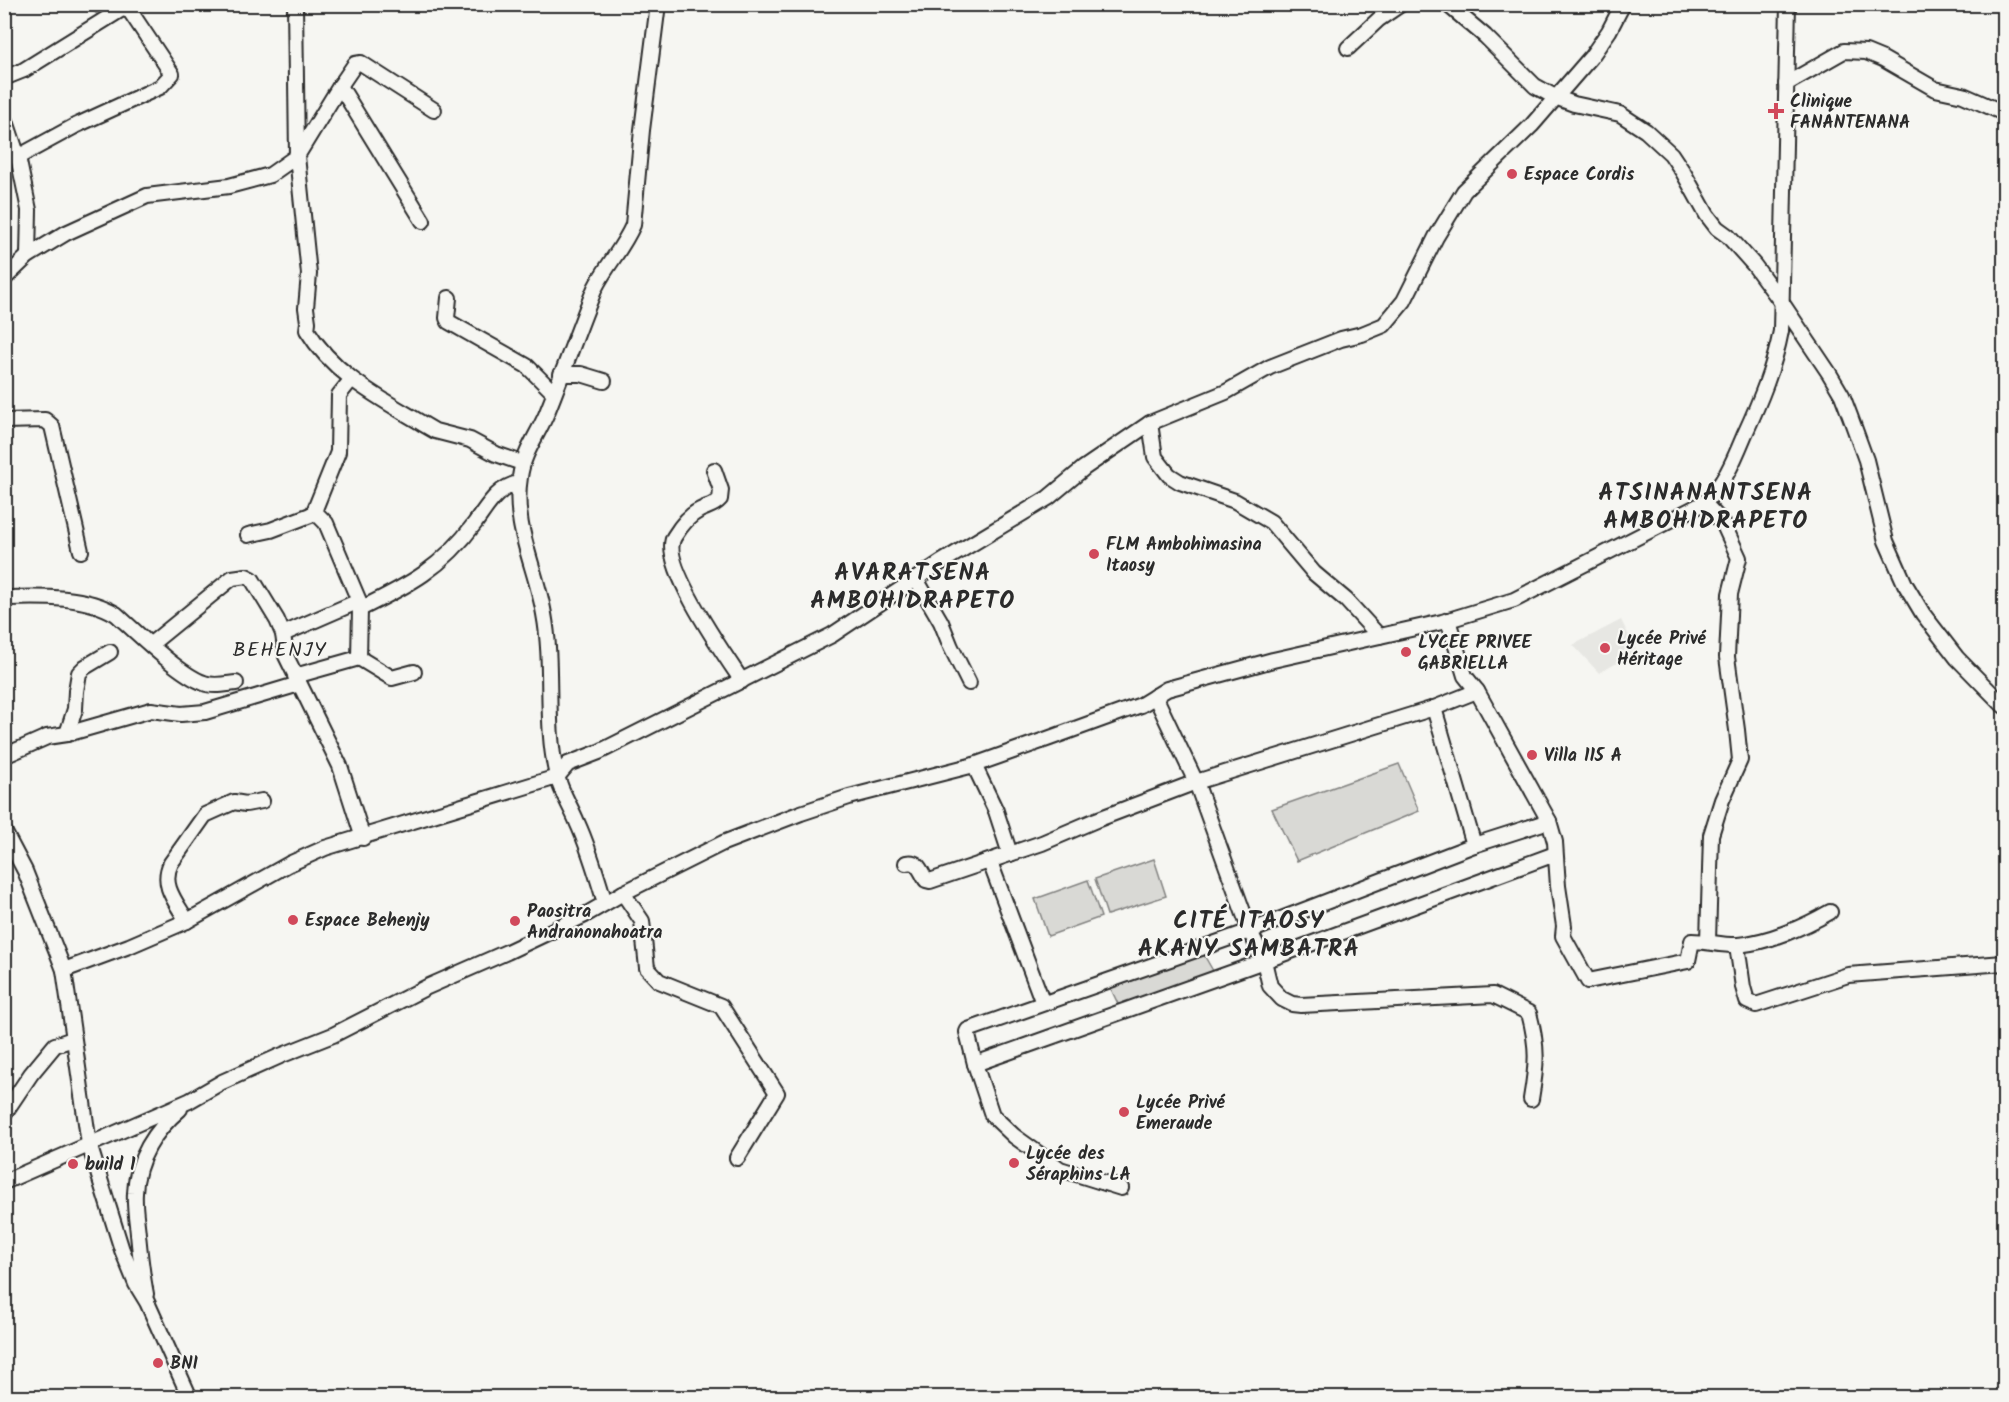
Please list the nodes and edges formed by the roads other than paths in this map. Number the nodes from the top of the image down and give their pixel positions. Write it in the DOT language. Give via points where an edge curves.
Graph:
graph roads {
  1 [pos="295,4"];
  2 [pos="658,4"];
  3 [pos="1401,4"];
  4 [pos="1447,4"];
  5 [pos="1623,4"];
  6 [pos="1788,4"];
  7 [pos="1348,48"];
  8 [pos="4,78"];
  9 [pos="1786,84"];
  10 [pos="340,86"];
  11 [pos="1555,97"];
  12 [pos="434,110"];
  13 [pos="2004,113"];
  14 [pos="4,115"];
  15 [pos="297,156"];
  16 [pos="18,157"];
  17 [pos="423,221"];
  18 [pos="28,256"];
  19 [pos="4,279"];
  20 [pos="449,298"];
  21 [pos="1782,303"];
  22 [pos="561,374"];
  23 [pos="351,380"];
  24 [pos="603,381"];
  25 [pos="554,393"];
  26 [pos="4,421"];
  27 [pos="1150,423"];
  28 [pos="522,463"];
  29 [pos="714,470"];
  30 [pos="519,483"];
  31 [pos="1704,503"];
  32 [pos="313,514"];
  33 [pos="248,536"];
  34 [pos="81,551"];
  35 [pos="916,579"];
  36 [pos="4,597"];
  37 [pos="360,605"];
  38 [pos="1448,620"];
  39 [pos="283,634"];
  40 [pos="1379,636"];
  41 [pos="151,644"];
  42 [pos="110,652"];
  43 [pos="359,658"];
  44 [pos="414,672"];
  45 [pos="297,680"];
  46 [pos="741,681"];
  47 [pos="236,683"];
  48 [pos="969,683"];
  49 [pos="1477,691"];
  50 [pos="1155,696"];
  51 [pos="2004,706"];
  52 [pos="1434,708"];
  53 [pos="67,734"];
  54 [pos="4,756"];
  55 [pos="974,765"];
  56 [pos="557,777"];
  57 [pos="1196,782"];
  58 [pos="262,801"];
  59 [pos="1549,821"];
  60 [pos="4,831"];
  61 [pos="363,838"];
  62 [pos="1474,845"];
  63 [pos="1010,854"];
  64 [pos="1555,854"];
  65 [pos="990,862"];
  66 [pos="906,863"];
  67 [pos="623,893"];
  68 [pos="605,903"];
  69 [pos="1830,912"];
  70 [pos="187,921"];
  71 [pos="1250,931"];
  72 [pos="1708,941"];
  73 [pos="1737,945"];
  74 [pos="1264,961"];
  75 [pos="2004,963"];
  76 [pos="64,970"];
  77 [pos="1043,1003"];
  78 [pos="73,1039"];
  79 [pos="975,1064"];
  80 [pos="1531,1099"];
  81 [pos="189,1101"];
  82 [pos="4,1114"];
  83 [pos="89,1144"];
  84 [pos="736,1158"];
  85 [pos="4,1182"];
  86 [pos="1121,1188"];
  87 [pos="147,1302"];
  88 [pos="190,1398"];
  1 -- 15 [label="street"];
  2 -- 22 [label="street" via="633,225 627,240 602,273"];
  3 -- 7 [label="street"];
  4 -- 11 [label="street" via="1535,86"];
  5 -- 11 [label="street" via="1598,48"];
  6 -- 9 [label="street"];
  8 -- 16 [label="street" via="24,70 122,9 130,11 172,74 160,87"];
  9 -- 13 [label="street" via="1844,51 1866,52 1935,89 1963,95"];
  9 -- 21 [label="street"];
  10 -- 12 [label="street" via="355,64 361,63"];
  10 -- 15 [label="street"];
  10 -- 17 [label="street"];
  11 -- 21 [label="street" via="1620,114 1646,131 1671,154 1707,216"];
  11 -- 27 [label="street" via="1464,191 1404,301 1384,325 1270,367 1226,392"];
  14 -- 16 [label="street"];
  15 -- 18 [label="street" via="270,175 230,186 147,196 66,233"];
  15 -- 23 [label="street" via="309,274 307,330 331,362"];
  16 -- 18 [label="street" via="29,210"];
  18 -- 19 [label="street"];
  20 -- 25 [label="street" via="449,322 527,366"];
  21 -- 31 [label="street" via="1781,331 1768,382 1733,463"];
  21 -- 51 [label="street" via="1842,395 1866,460 1886,542 1905,584 1957,658"];
  22 -- 24 [label="street" via="581,374"];
  22 -- 25 [label="street"];
  23 -- 28 [label="street" via="435,431 470,440"];
  23 -- 32 [label="street" via="339,395 338,452"];
  25 -- 28 [label="street"];
  26 -- 34 [label="street" via="45,420 52,426"];
  27 -- 35 [label="street" via="1048,498"];
  27 -- 40 [label="street" via="1155,457 1169,475 1234,501 1271,522 1314,573"];
  28 -- 30 [label="street"];
  29 -- 46 [label="street" via="720,499 692,515 671,544 692,604"];
  30 -- 37 [label="street" via="496,496 461,541 430,570 400,589"];
  30 -- 56 [label="street" via="522,535 548,639 549,714"];
  31 -- 38 [label="street" via="1514,600"];
  31 -- 72 [label="street" via="1723,524 1739,558 1730,594 1727,657 1740,760 1711,835"];
  32 -- 33 [label="street"];
  32 -- 37 [label="street" via="326,523"];
  35 -- 46 [label="street" via="832,635"];
  35 -- 48 [label="street"];
  36 -- 41 [label="street" via="97,605 116,614"];
  37 -- 39 [label="street"];
  37 -- 43 [label="street"];
  38 -- 40 [label="street"];
  38 -- 49 [label="street" via="1465,676"];
  39 -- 41 [label="street" via="257,585 246,576 239,576"];
  39 -- 45 [label="street" via="284,650"];
  40 -- 50 [label="street" via="1263,663 1167,689"];
  41 -- 47 [label="street" via="200,682"];
  42 -- 53 [label="street" via="79,673 75,710"];
  43 -- 44 [label="street" via="392,678"];
  43 -- 45 [label="street"];
  45 -- 53 [label="street" via="205,712 151,710"];
  45 -- 61 [label="street" via="340,766"];
  46 -- 56 [label="street" via="568,764"];
  49 -- 52 [label="street"];
  49 -- 59 [label="street"];
  50 -- 55 [label="street" via="1133,708"];
  50 -- 57 [label="street"];
  52 -- 57 [label="street"];
  52 -- 62 [label="street"];
  53 -- 54 [label="street" via="47,737"];
  55 -- 63 [label="street"];
  55 -- 67 [label="street" via="801,813 723,843"];
  56 -- 61 [label="street"];
  56 -- 68 [label="street" via="592,857"];
  57 -- 63 [label="street"];
  57 -- 71 [label="street"];
  58 -- 70 [label="street" via="234,802 205,815 171,863 166,883"];
  59 -- 62 [label="street"];
  59 -- 64 [label="street"];
  60 -- 76 [label="street" via="25,871"];
  61 -- 70 [label="street" via="325,848 289,864"];
  62 -- 71 [label="street"];
  63 -- 65 [label="street"];
  64 -- 72 [label="street" via="1563,936 1588,981 1688,961 1692,941"];
  64 -- 74 [label="street"];
  65 -- 66 [label="street" via="930,881 916,863"];
  65 -- 77 [label="street"];
  67 -- 68 [label="street"];
  67 -- 84 [label="street" via="642,921 646,968 659,981 721,1006 777,1093"];
  68 -- 81 [label="street"];
  69 -- 73 [label="street" via="1806,926"];
  70 -- 76 [label="street"];
  71 -- 74 [label="street"];
  71 -- 77 [label="street"];
  72 -- 73 [label="street"];
  73 -- 75 [label="street" via="1747,1001 1756,1005 1848,975"];
  74 -- 79 [label="street"];
  74 -- 80 [label="street" via="1270,986 1292,1004 1493,995 1512,1003 1529,1013 1535,1035 1537,1067"];
  76 -- 78 [label="street"];
  77 -- 79 [label="street" via="968,1030"];
  78 -- 82 [label="street" via="55,1045"];
  78 -- 83 [label="street"];
  79 -- 86 [label="street" via="992,1115 1014,1136 1060,1169"];
  81 -- 83 [label="street"];
  81 -- 87 [label="street" via="156,1135 136,1180 135,1208"];
  83 -- 85 [label="street"];
  83 -- 87 [label="street" via="122,1250"];
  87 -- 88 [label="street"];
}
